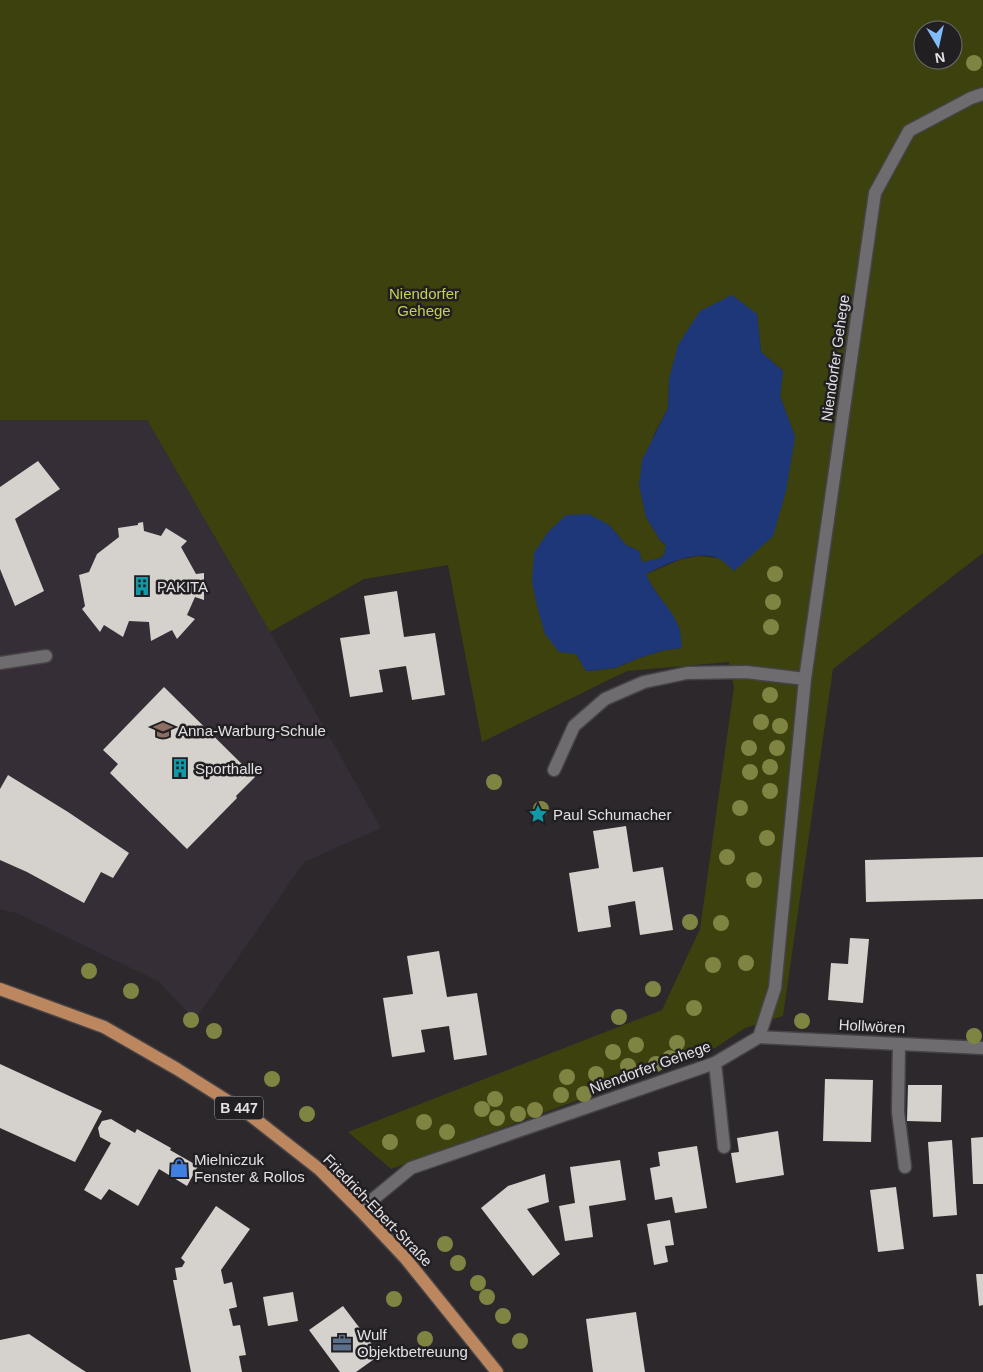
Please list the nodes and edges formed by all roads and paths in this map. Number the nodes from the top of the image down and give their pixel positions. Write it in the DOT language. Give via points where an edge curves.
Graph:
graph roads {
  1 [pos="983,94"];
  2 [pos="46,656"];
  3 [pos="0,663"];
  4 [pos="805,679"];
  5 [pos="554,770"];
  6 [pos="0,989"];
  7 [pos="759,1037"];
  8 [pos="900,1044"];
  9 [pos="983,1048"];
  10 [pos="715,1063"];
  11 [pos="724,1147"];
  12 [pos="905,1167"];
  13 [pos="360,1210"];
  14 [pos="497,1372"];
  1 -- 4 [label="street, Niendorfer Gehege" via="909,131 875,193"];
  2 -- 3 [label="street"];
  4 -- 5 [label="street" via="746,672 688,673 644,682 605,699 574,726"];
  4 -- 7 [label="street, Niendorfer Gehege" via="775,988"];
  6 -- 13 [label="main road, Friedrich-Ebert-Straße / B 447" via="104,1027 177,1069 250,1115 319,1169"];
  7 -- 8 [label="street, Hollwören"];
  7 -- 10 [label="street, Niendorfer Gehege"];
  8 -- 9 [label="street, Hollwören"];
  8 -- 12 [label="street" via="898,1112"];
  10 -- 11 [label="street"];
  10 -- 13 [label="street, Niendorfer Gehege" via="411,1168"];
  13 -- 14 [label="main road, Friedrich-Ebert-Straße / B 447" via="406,1259"];
}
